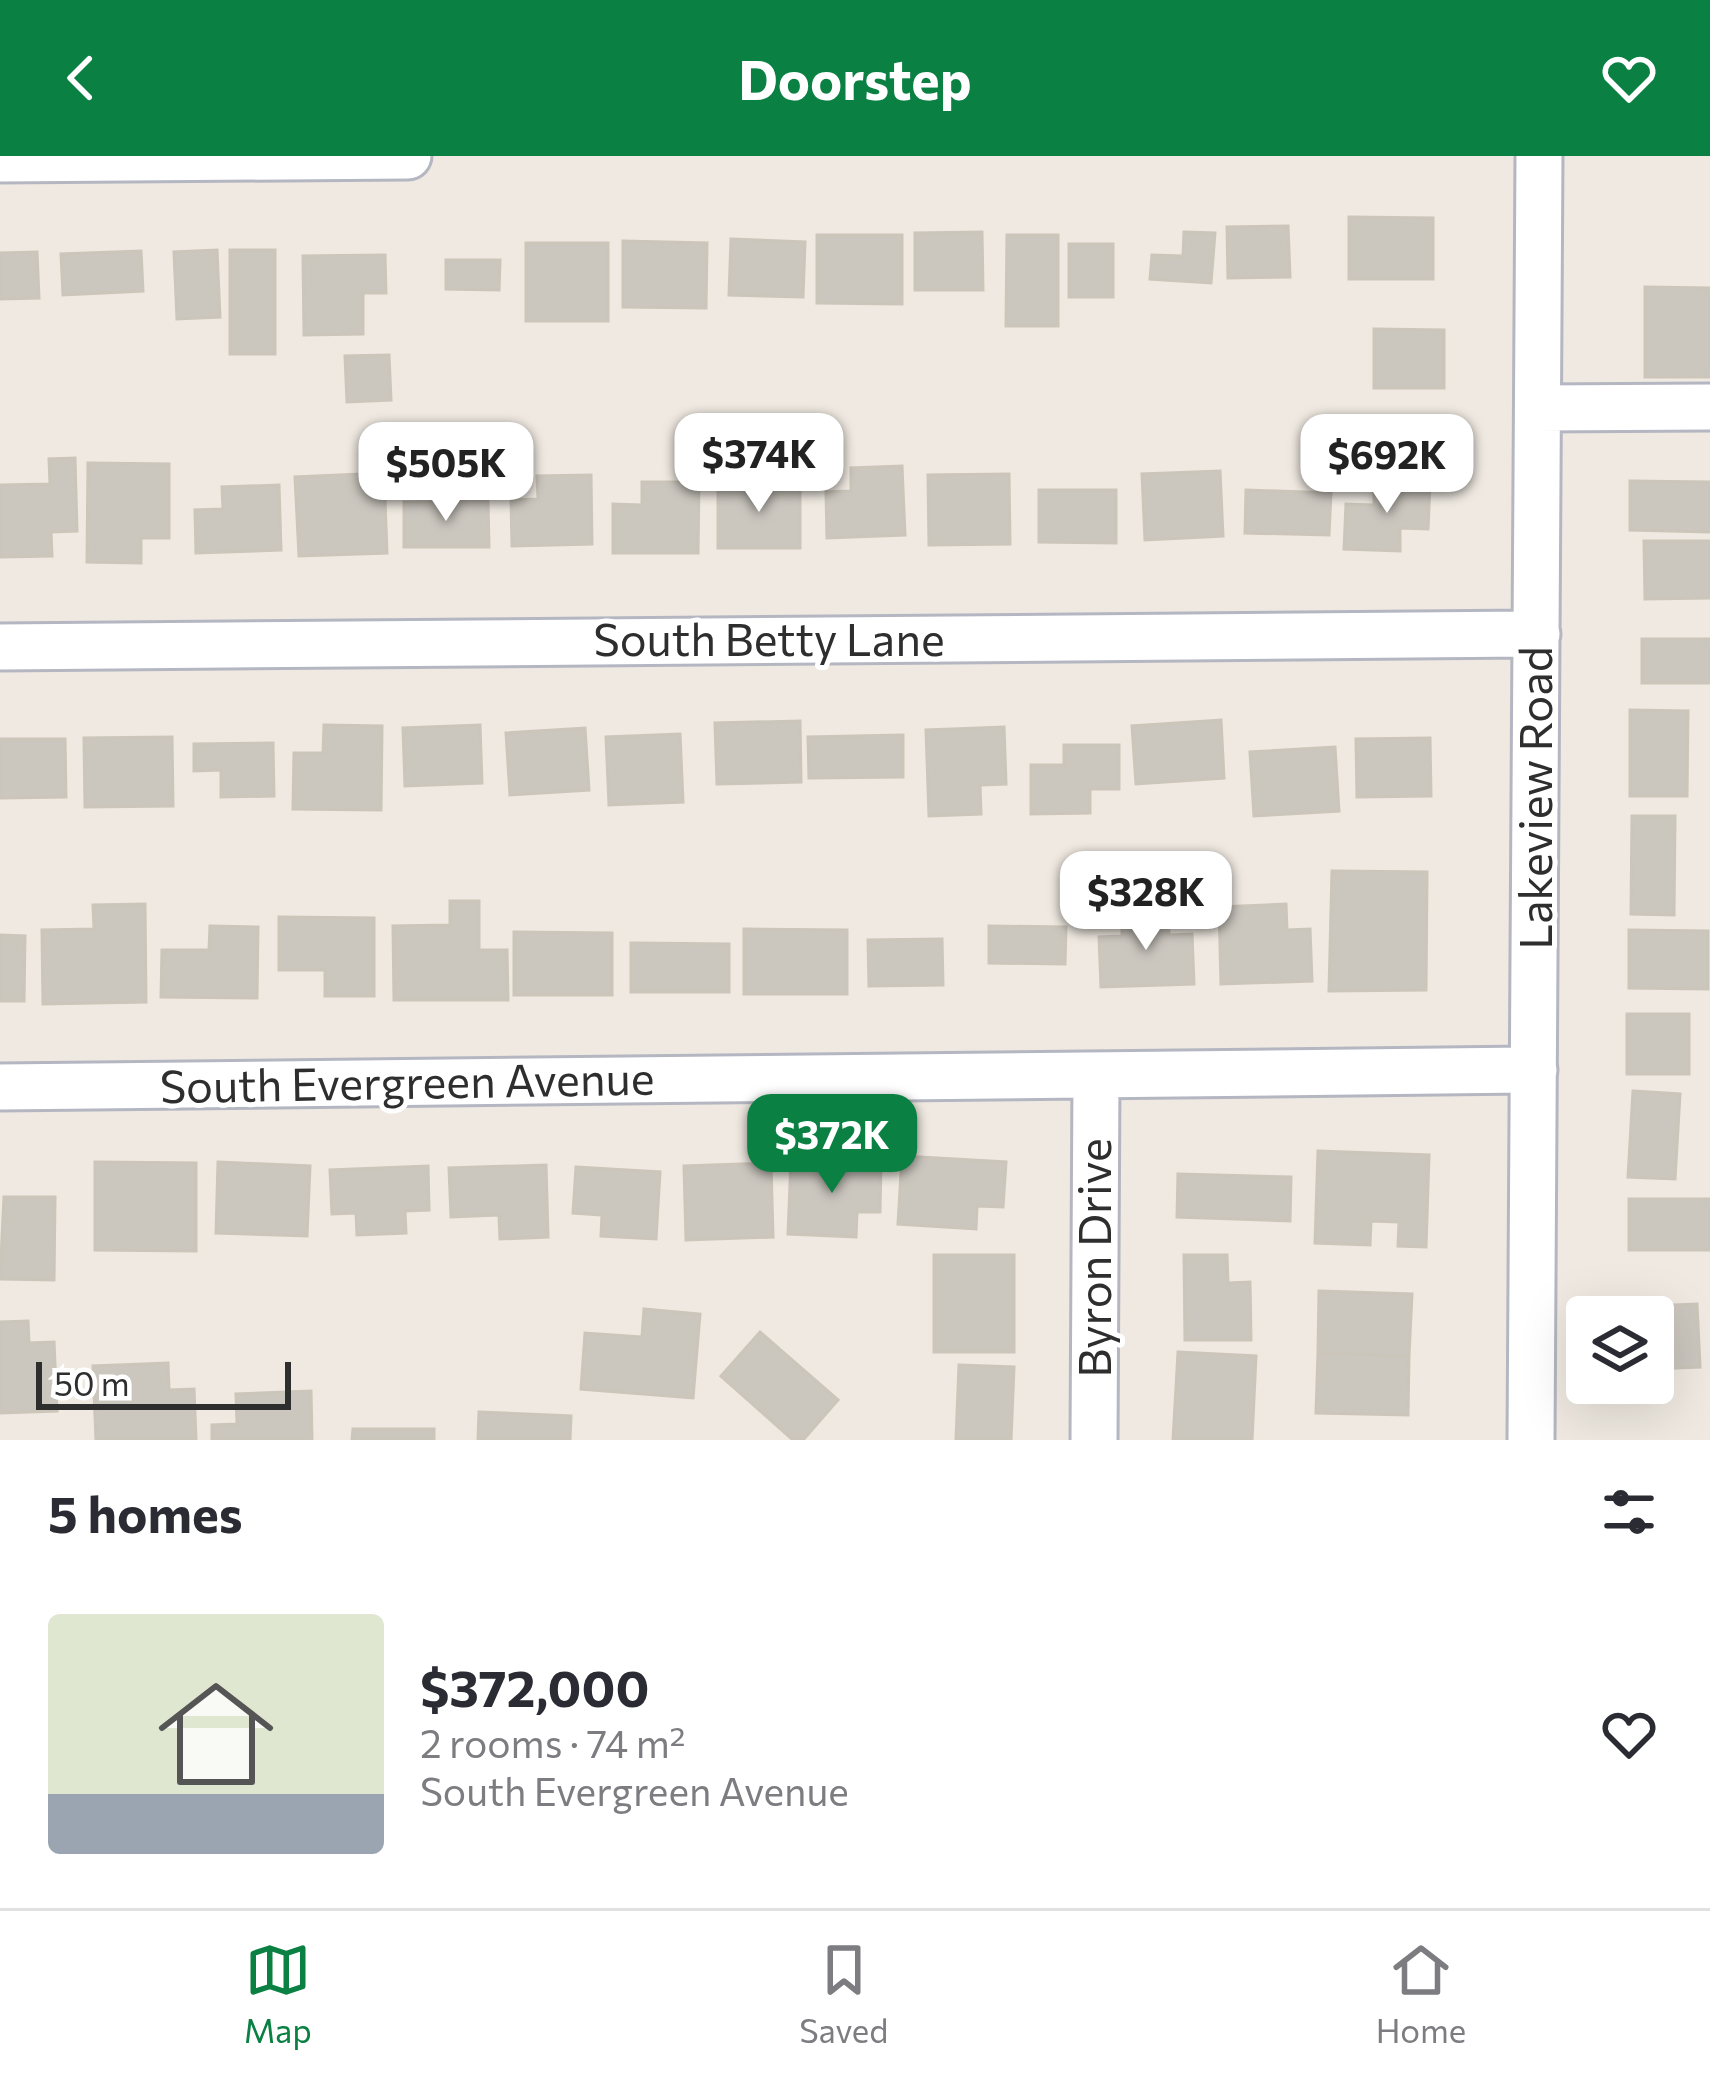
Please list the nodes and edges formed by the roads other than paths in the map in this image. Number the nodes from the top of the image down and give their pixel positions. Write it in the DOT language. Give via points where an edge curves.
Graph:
graph roads {
  1 [pos="408,156"];
  2 [pos="1540,156"];
  3 [pos="0,160"];
  4 [pos="1710,407"];
  5 [pos="1540,408"];
  6 [pos="1537,634"];
  7 [pos="0,647"];
  8 [pos="1534,1070"];
  9 [pos="1096,1076"];
  10 [pos="0,1087"];
  11 [pos="1094,1440"];
  12 [pos="1531,1440"];
  1 -- 3 [label="street"];
  2 -- 5 [label="street, Lakeview Road"];
  4 -- 5 [label="street"];
  5 -- 6 [label="street, Lakeview Road"];
  6 -- 7 [label="street, South Betty Lane"];
  6 -- 8 [label="street, Lakeview Road"];
  8 -- 9 [label="street, South Evergreen Avenue"];
  8 -- 12 [label="street, Lakeview Road"];
  9 -- 10 [label="street, South Evergreen Avenue"];
  9 -- 11 [label="street, Byron Drive"];
}
